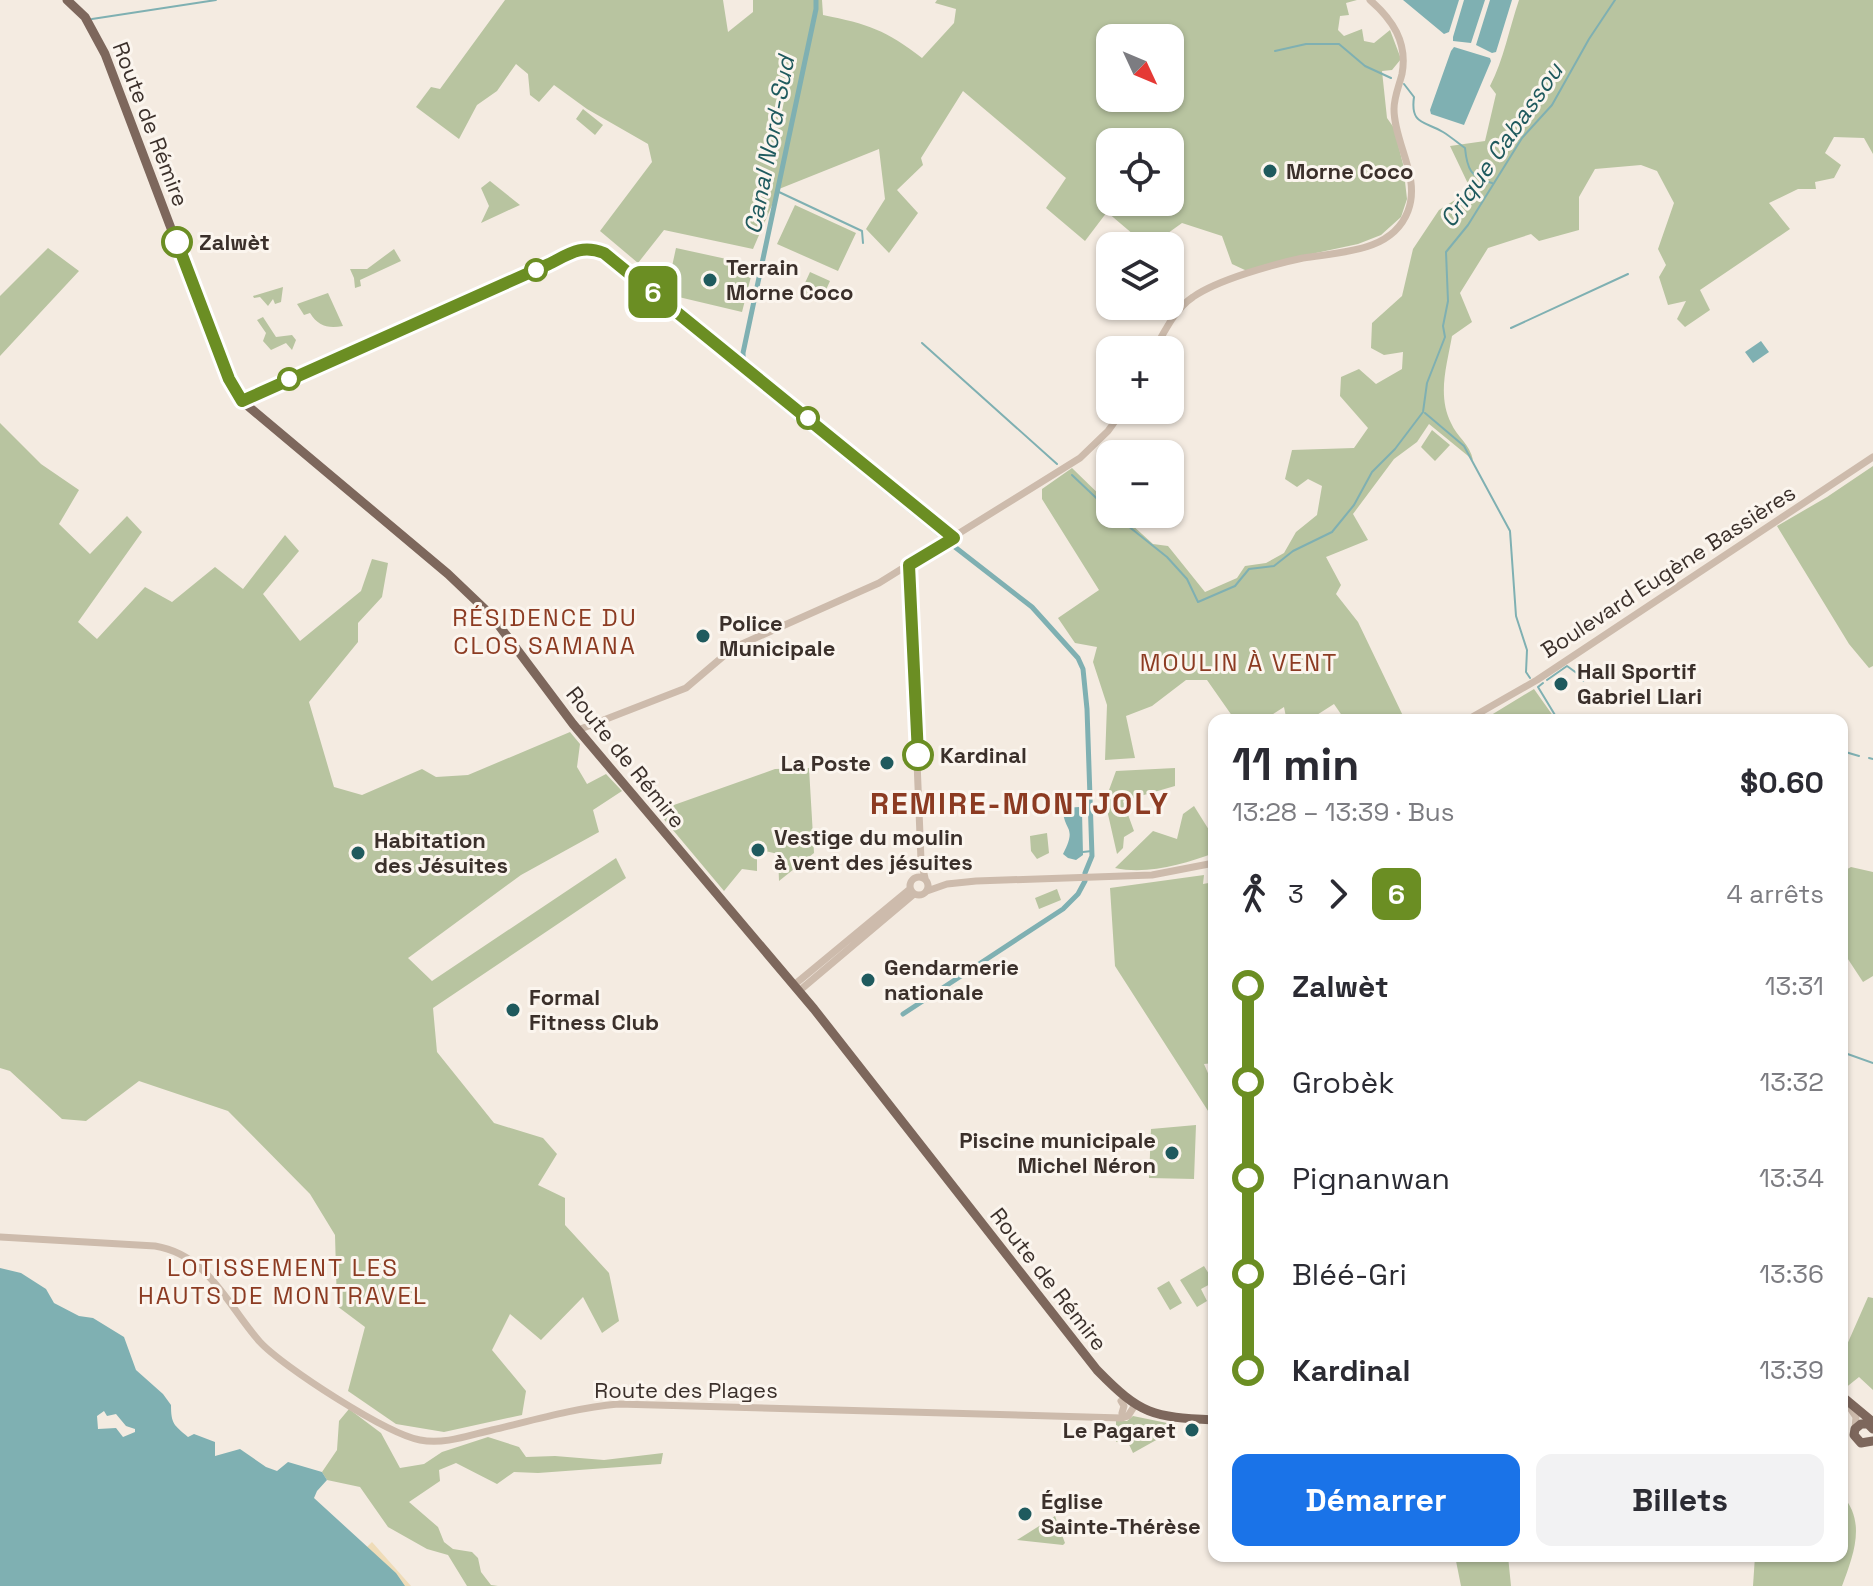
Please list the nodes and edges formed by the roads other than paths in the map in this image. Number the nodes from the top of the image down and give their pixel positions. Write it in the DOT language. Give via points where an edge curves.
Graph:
graph roads {
  1 [pos="67,0"];
  2 [pos="1370,0"];
  3 [pos="1162,336"];
  4 [pos="1113,424"];
  5 [pos="1873,457"];
  6 [pos="909,565"];
  7 [pos="1479,714"];
  8 [pos="578,730"];
  9 [pos="921,860"];
  10 [pos="1208,864"];
  11 [pos="914,877"];
  12 [pos="927,883"];
  13 [pos="912,891"];
  14 [pos="796,988"];
  15 [pos="0,1237"];
  16 [pos="1097,1370"];
  17 [pos="1121,1401"];
  18 [pos="1848,1402"];
  19 [pos="1848,1405"];
  20 [pos="1134,1407"];
  21 [pos="1122,1413"];
  22 [pos="1111,1418"];
  23 [pos="1208,1420"];
  24 [pos="1871,1425"];
  25 [pos="1855,1434"];
  26 [pos="1848,1438"];
  27 [pos="1872,1440"];
  1 -- 8 [label="main road, Route de Rémire" via="85,17 105,54 235,391 481,603"];
  2 -- 3 [label="street" via="1394,25 1403,52 1394,113 1411,198 1401,223 1369,247 1261,270 1194,296"];
  4 -- 6 [label="street" via="1080,458"];
  5 -- 7 [label="street, Boulevard Eugène Bassières"];
  6 -- 8 [label="street" via="733,648 686,688"];
  6 -- 9 [label="street"];
  8 -- 14 [label="main road, Route de Rémire"];
  9 -- 11 [label="street"];
  9 -- 12 [label="street"];
  10 -- 12 [label="street" via="1152,875"];
  11 -- 12 [label="street"];
  11 -- 13 [label="street"];
  12 -- 13 [label="street" via="920,895"];
  13 -- 14 [label="street"];
  14 -- 16 [label="main road, Route de Rémire"];
  15 -- 22 [label="street, Route des Plages" via="180,1252 201,1267 273,1354 381,1424 419,1440 458,1438 618,1404"];
  16 -- 17 [label="main road, Route de Rémire"];
  16 -- 20 [label="main road, Route de Rémire"];
  17 -- 20 [label="main road, Route de Rémire"];
  17 -- 21 [label="street"];
  18 -- 24 [label="main road"];
  19 -- 25 [label="street" via="1856,1417"];
  20 -- 21 [label="street, Route des Plages"];
  20 -- 22 [label="street, Route des Plages" via="1125,1418"];
  20 -- 23 [label="main road, Route de Rémire" via="1164,1420"];
  21 -- 22 [label="street, Route des Plages"];
  24 -- 25 [label="main road" via="1861,1424"];
  25 -- 26 [label="main road"];
  25 -- 27 [label="main road" via="1863,1444"];
}
